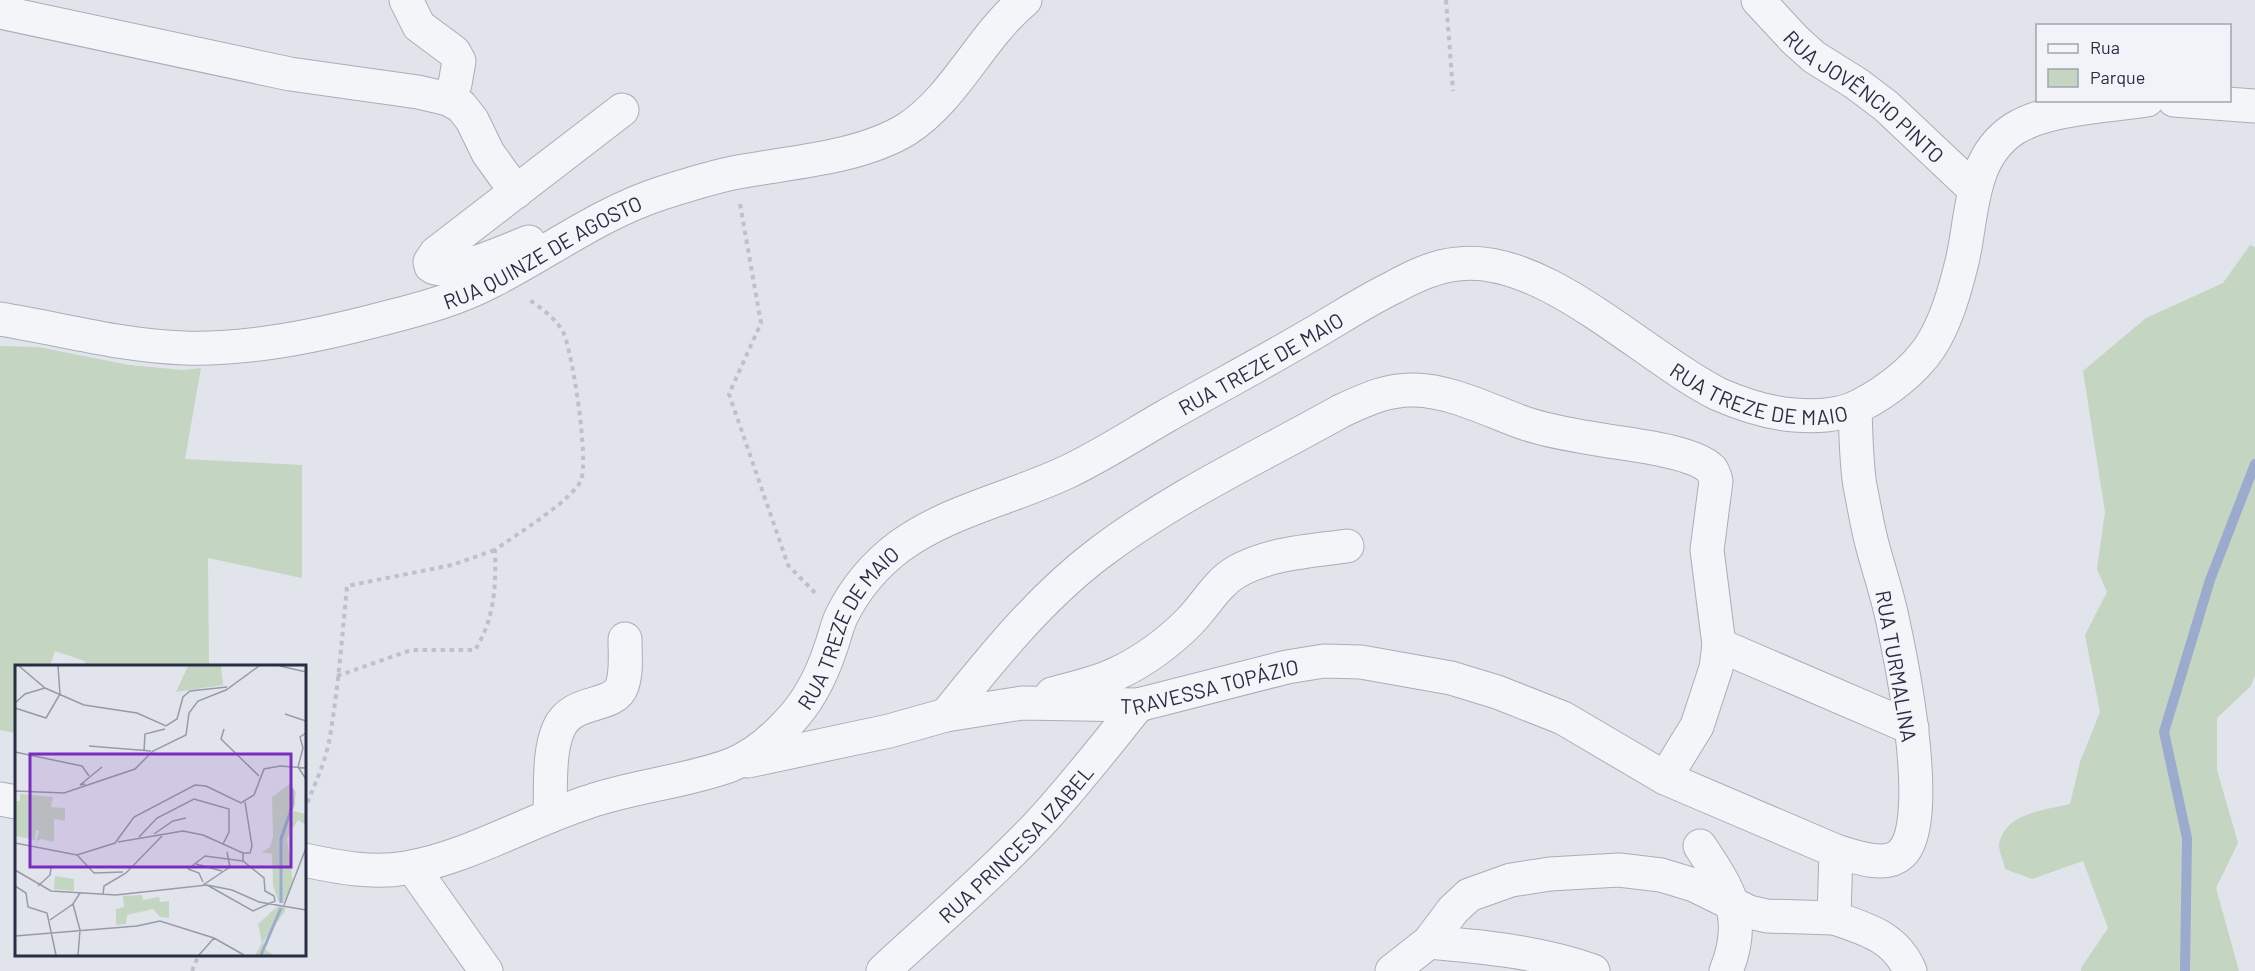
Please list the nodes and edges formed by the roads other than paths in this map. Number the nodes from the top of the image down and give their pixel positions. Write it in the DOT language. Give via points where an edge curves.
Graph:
graph roads {
  1 [pos="406,0"];
  2 [pos="1025,0"];
  3 [pos="1758,0"];
  4 [pos="0,12"];
  5 [pos="448,99"];
  6 [pos="2133,102"];
  7 [pos="2201,102"];
  8 [pos="2255,106"];
  9 [pos="622,110"];
  10 [pos="1973,188"];
  11 [pos="516,192"];
  12 [pos="624,208"];
  13 [pos="0,319"];
  14 [pos="1855,409"];
  15 [pos="1347,546"];
  16 [pos="625,639"];
  17 [pos="1719,645"];
  18 [pos="1022,703"];
  19 [pos="1138,705"];
  20 [pos="946,715"];
  21 [pos="1912,728"];
  22 [pos="735,763"];
  23 [pos="1665,778"];
  24 [pos="0,799"];
  25 [pos="15,802"];
  26 [pos="550,816"];
  27 [pos="1700,846"];
  28 [pos="1836,851"];
  29 [pos="306,860"];
  30 [pos="413,867"];
  31 [pos="1733,906"];
  32 [pos="1834,918"];
  33 [pos="1429,942"];
  34 [pos="486,971"];
  35 [pos="883,971"];
  36 [pos="1392,971"];
  37 [pos="1593,971"];
  38 [pos="1726,971"];
  39 [pos="1910,971"];
  1 -- 5 [label="street" via="419,26 454,52 459,61"];
  2 -- 12 [label="street, RUA QUINZE DE AGOSTO" via="998,26 928,112 906,129 877,144 735,172"];
  3 -- 10 [label="street, RUA JOVÊNCIO PINTO" via="1814,57 1886,106"];
  4 -- 5 [label="street" via="290,74"];
  5 -- 11 [label="street" via="461,106 472,120 488,153"];
  6 -- 10 [label="street, RUA TREZE DE MAIO" via="2061,112 2014,129 1992,150"];
  7 -- 8 [label="street"];
  9 -- 11 [label="street"];
  10 -- 14 [label="street, RUA TREZE DE MAIO" via="1961,265 1929,351 1892,386"];
  11 -- 12 [label="street" via="436,253 430,262 433,268 463,266"];
  12 -- 13 [label="street, RUA QUINZE DE AGOSTO" via="491,282 448,300 352,327 295,338 185,348"];
  14 -- 21 [label="street, RUA TURMALINA" via="1859,483 1894,625"];
  14 -- 22 [label="street, RUA TREZE DE MAIO" via="1817,417 1767,413 1718,393 1551,287 1517,272 1460,263 1428,270 1066,472 930,527 902,545 857,588 805,702 763,746"];
  15 -- 18 [label="street" via="1293,553 1235,572 1189,622 1155,651 1118,673"];
  16 -- 26 [label="street" via="624,672 618,692 570,713 559,727 554,744"];
  17 -- 20 [label="street" via="1707,550 1716,482 1710,468 1652,448 1526,424 1442,394 1394,391 1341,411 1220,476 1098,554 1004,643"];
  17 -- 21 [label="street"];
  17 -- 23 [label="street" via="1697,726"];
  18 -- 19 [label="street, TRAVESSA TOPÁZIO"];
  18 -- 20 [label="street, TRAVESSA TOPÁZIO"];
  19 -- 23 [label="street, TRAVESSA TOPÁZIO" via="1287,667 1324,661 1362,662 1451,678 1497,692 1563,718"];
  19 -- 35 [label="street, RUA PRINCESA IZABEL" via="1039,824"];
  20 -- 22 [label="street, TRAVESSA TOPÁZIO"];
  21 -- 28 [label="street, RUA TURMALINA" via="1916,792 1909,843 1892,859 1860,859"];
  22 -- 26 [label="street, RUA TREZE DE MAIO" via="615,793"];
  23 -- 28 [label="street, TRAVESSA TOPÁZIO"];
  24 -- 25 [label="street"];
  26 -- 30 [label="street, RUA TREZE DE MAIO"];
  27 -- 31 [label="street"];
  28 -- 32 [label="street"];
  29 -- 30 [label="street, RUA TREZE DE MAIO" via="371,870"];
  30 -- 34 [label="street"];
  31 -- 32 [label="street" via="1767,916"];
  31 -- 33 [label="street" via="1694,885 1661,875 1619,870 1550,874 1511,880 1469,895"];
  31 -- 38 [label="street" via="1736,943"];
  32 -- 39 [label="street" via="1882,937 1899,950"];
  33 -- 36 [label="street"];
  33 -- 37 [label="street" via="1528,953"];
}
